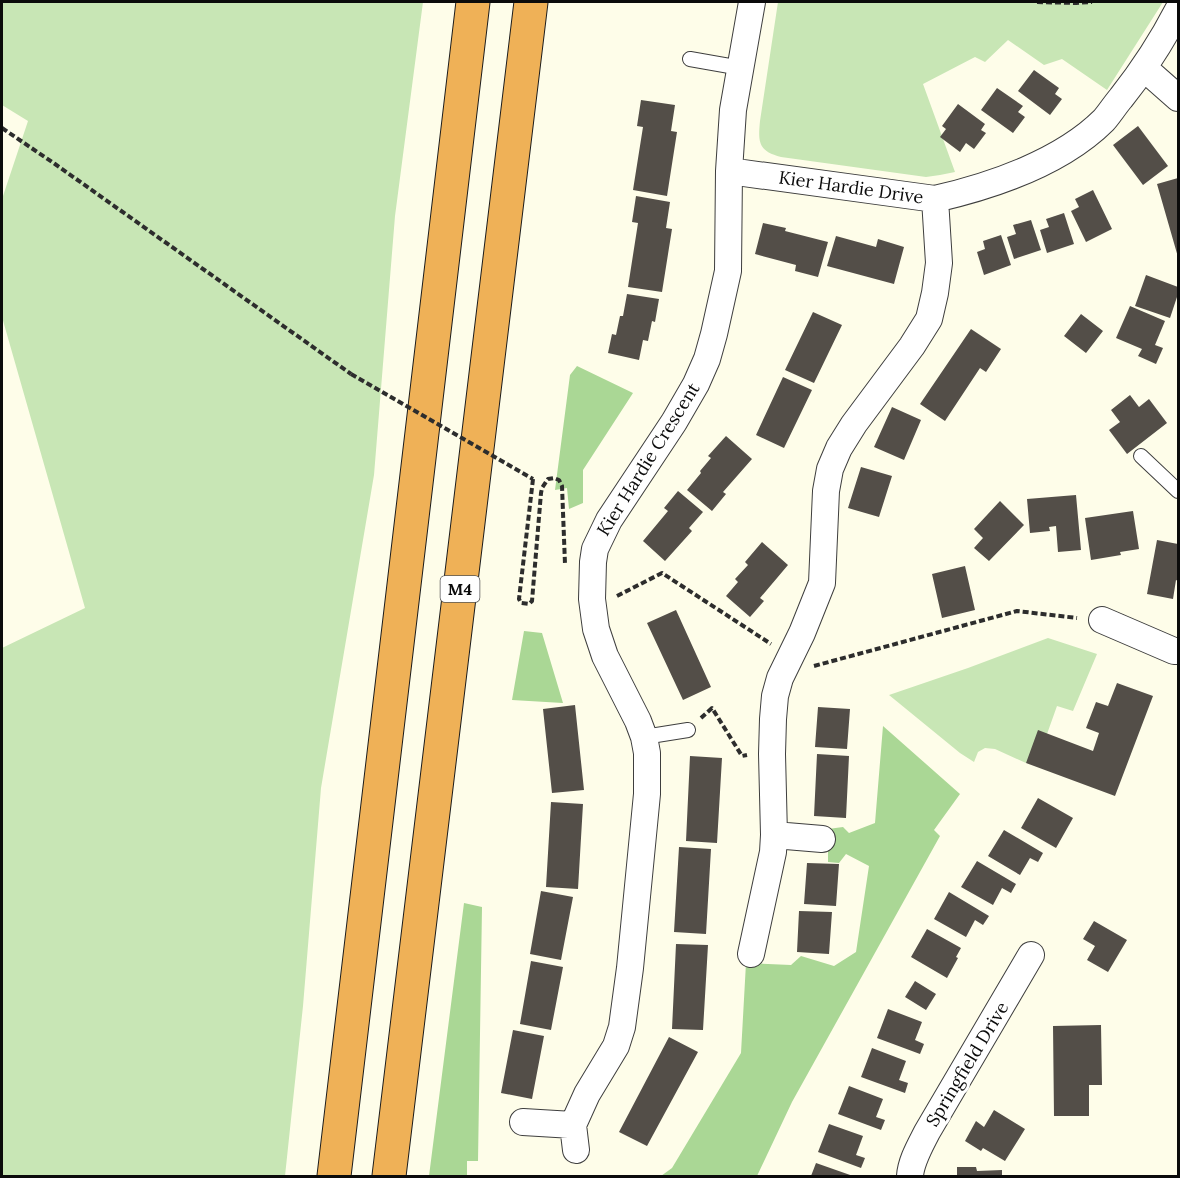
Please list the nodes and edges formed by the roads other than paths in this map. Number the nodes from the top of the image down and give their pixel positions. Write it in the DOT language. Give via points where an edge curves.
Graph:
graph roads {
  1 [pos="473,2"];
  2 [pos="531,2"];
  3 [pos="752,2"];
  4 [pos="1179,10"];
  5 [pos="690,59"];
  6 [pos="741,68"];
  7 [pos="1144,69"];
  8 [pos="1179,98"];
  9 [pos="729,171"];
  10 [pos="935,199"];
  11 [pos="1141,456"];
  12 [pos="1179,491"];
  13 [pos="1102,620"];
  14 [pos="1179,651"];
  15 [pos="688,730"];
  16 [pos="644,737"];
  17 [pos="774,836"];
  18 [pos="822,839"];
  19 [pos="751,954"];
  20 [pos="1031,955"];
  21 [pos="523,1122"];
  22 [pos="334,1176"];
  23 [pos="389,1176"];
  24 [pos="910,1176"];
  1 -- 22 [label="highway"];
  2 -- 23 [label="highway, M4"];
  3 -- 6 [label="street, Kier Hardie Crescent"];
  4 -- 7 [label="street"];
  5 -- 6 [label="lane"];
  6 -- 9 [label="street, Kier Hardie Crescent" via="733,110"];
  7 -- 8 [label="street"];
  7 -- 10 [label="street, Kier Hardie Drive" via="1104,120 1056,155 992,183"];
  9 -- 10 [label="street, Kier Hardie Drive"];
  9 -- 16 [label="street, Kier Hardie Crescent" via="728,271 707,359 680,412 599,538 593,562 592,599 599,641"];
  10 -- 17 [label="street" via="939,262 929,319 854,424 830,469 822,583 775,696"];
  11 -- 12 [label="lane"];
  13 -- 14 [label="street"];
  15 -- 16 [label="lane"];
  16 -- 21 [label="street, Kier Hardie Crescent" via="647,794 622,1027 616,1046 586,1094 574,1137"];
  17 -- 18 [label="street"];
  17 -- 19 [label="street"];
  20 -- 24 [label="street, Springfield Drive" via="927,1132"];
}
